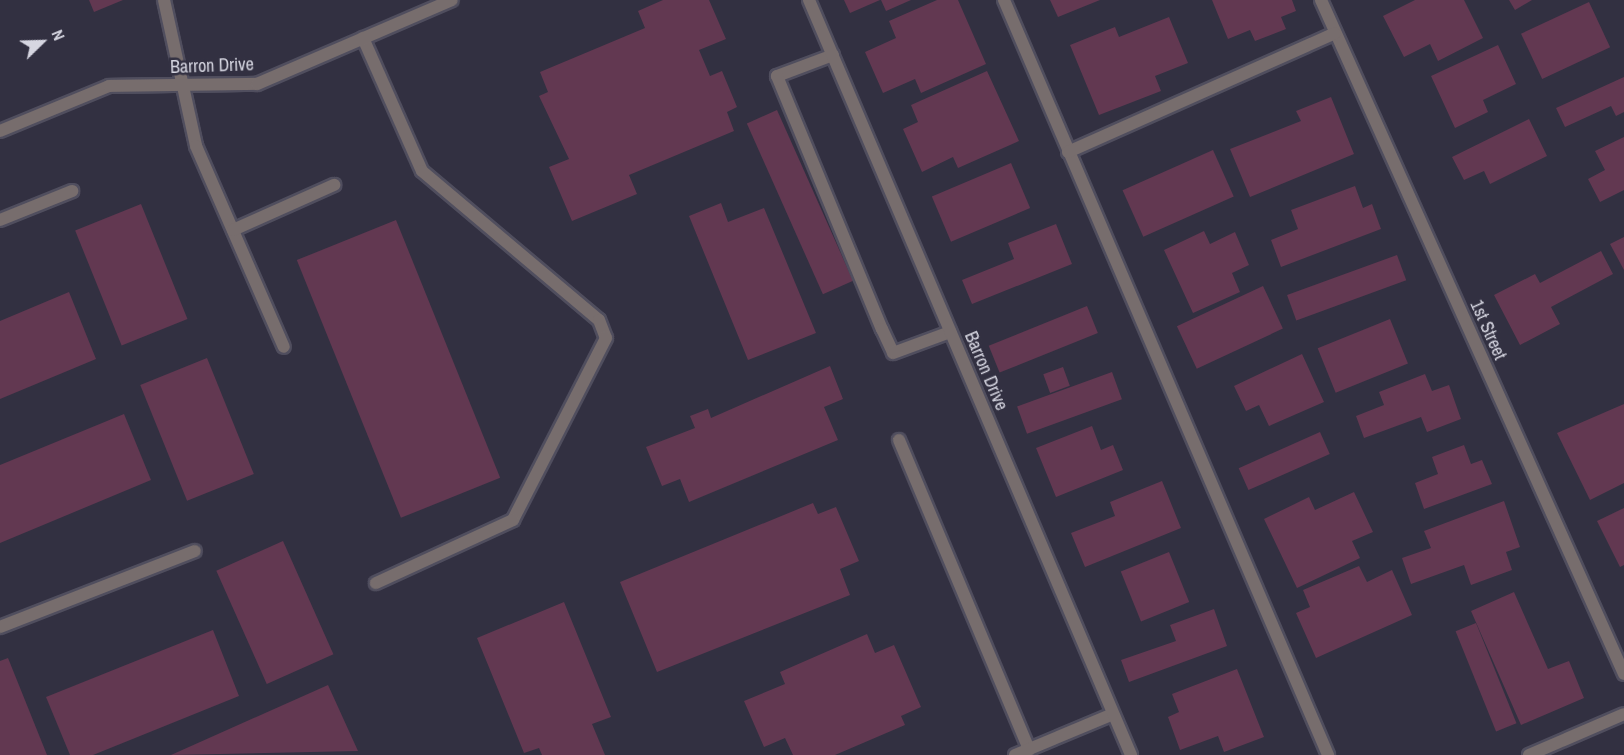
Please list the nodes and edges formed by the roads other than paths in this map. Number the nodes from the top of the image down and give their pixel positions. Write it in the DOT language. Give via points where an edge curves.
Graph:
graph roads {
  1 [pos="165,0"];
  2 [pos="452,0"];
  3 [pos="809,0"];
  4 [pos="1004,0"];
  5 [pos="1321,0"];
  6 [pos="1335,33"];
  7 [pos="363,38"];
  8 [pos="833,55"];
  9 [pos="183,85"];
  10 [pos="0,131"];
  11 [pos="1068,152"];
  12 [pos="334,185"];
  13 [pos="72,190"];
  14 [pos="0,220"];
  15 [pos="233,230"];
  16 [pos="950,332"];
  17 [pos="284,347"];
  18 [pos="899,440"];
  19 [pos="195,551"];
  20 [pos="376,583"];
  21 [pos="0,627"];
  22 [pos="1624,674"];
  23 [pos="1113,714"];
  24 [pos="1624,714"];
  25 [pos="1029,750"];
  26 [pos="1016,755"];
  27 [pos="1131,755"];
  28 [pos="1328,755"];
  29 [pos="1529,755"];
  1 -- 9 [label="street"];
  2 -- 7 [label="street, Barron Drive"];
  3 -- 8 [label="street, Barron Drive"];
  4 -- 11 [label="street"];
  5 -- 6 [label="street, 1st Street"];
  6 -- 11 [label="street"];
  6 -- 22 [label="street, 1st Street"];
  7 -- 9 [label="street, Barron Drive" via="257,84"];
  7 -- 20 [label="street" via="422,171 599,320 606,338 513,520"];
  8 -- 16 [label="street, Barron Drive"];
  8 -- 16 [label="street" via="777,76 892,353"];
  9 -- 10 [label="street, Barron Drive" via="109,86"];
  9 -- 15 [label="street" via="196,146"];
  11 -- 28 [label="street"];
  12 -- 15 [label="street"];
  13 -- 14 [label="street"];
  15 -- 17 [label="street"];
  16 -- 23 [label="street, Barron Drive"];
  18 -- 25 [label="street"];
  19 -- 21 [label="street"];
  23 -- 25 [label="street"];
  23 -- 27 [label="street, Barron Drive"];
  24 -- 29 [label="street"];
  25 -- 26 [label="street"];
}
